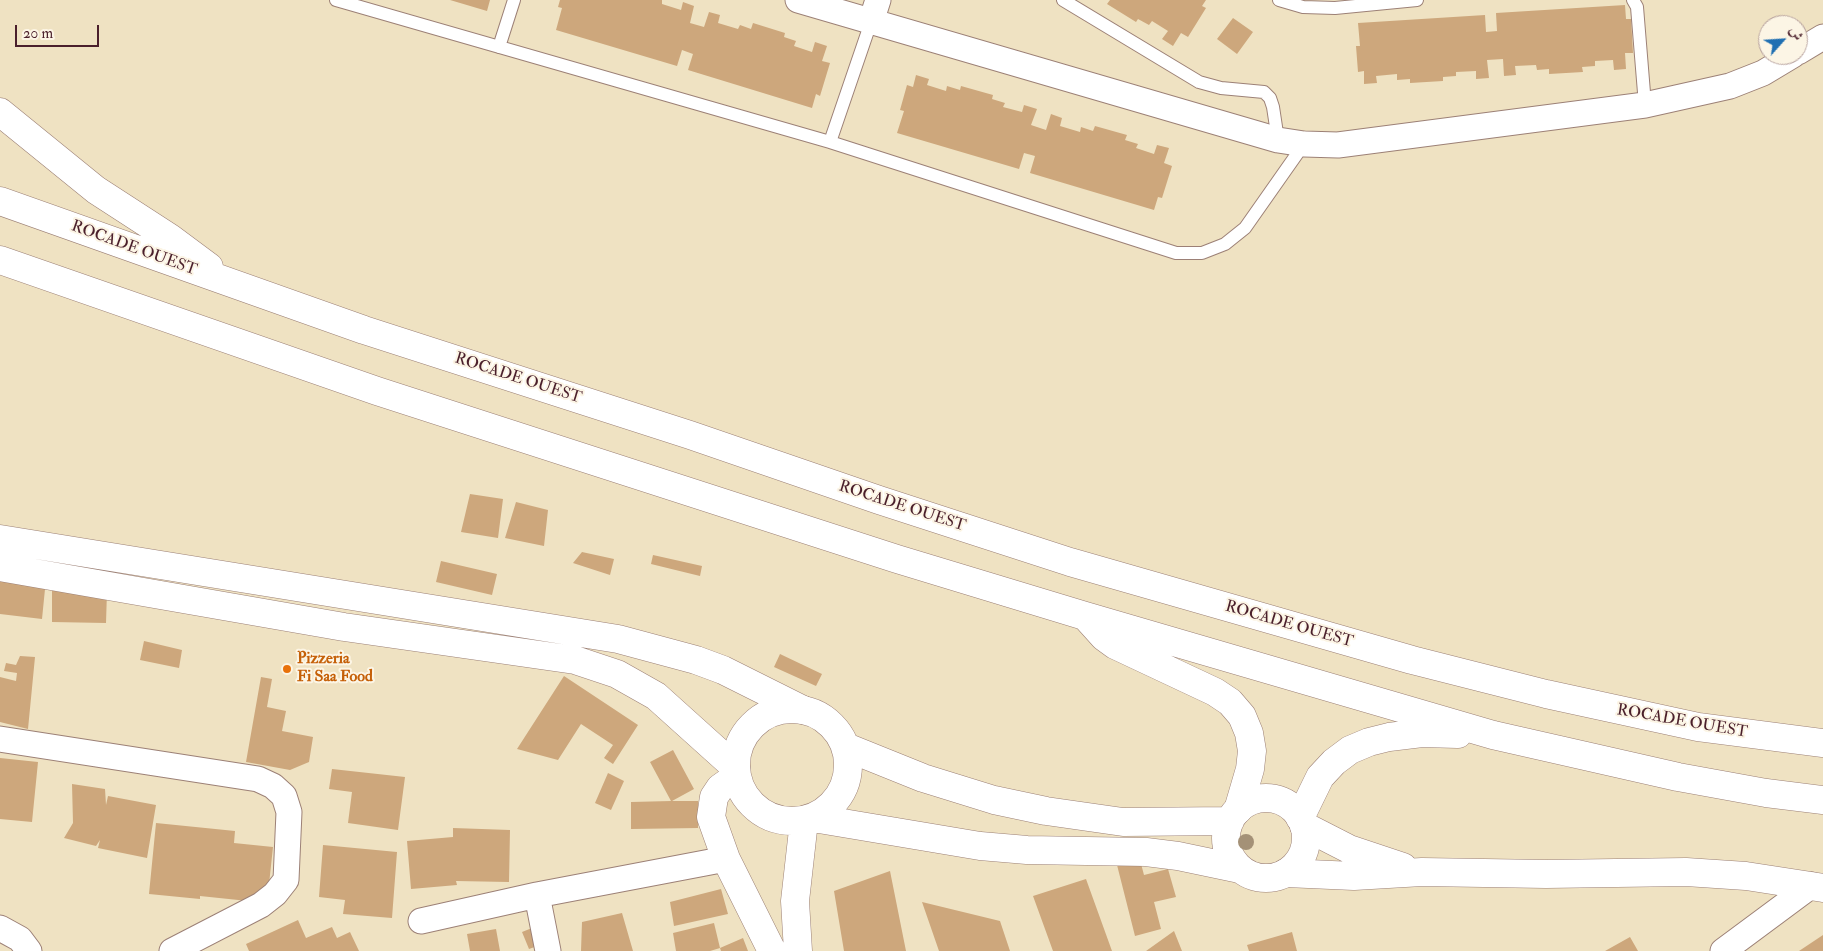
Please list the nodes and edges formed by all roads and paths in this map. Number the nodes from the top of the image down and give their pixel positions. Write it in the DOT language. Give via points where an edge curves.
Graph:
graph roads {
  1 [pos="336,0"];
  2 [pos="514,0"];
  3 [pos="798,0"];
  4 [pos="1063,0"];
  5 [pos="1279,0"];
  6 [pos="1417,0"];
  7 [pos="1633,0"];
  8 [pos="874,11"];
  9 [pos="1823,37"];
  10 [pos="499,46"];
  11 [pos="1808,46"];
  12 [pos="1776,65"];
  13 [pos="1645,105"];
  14 [pos="0,112"];
  15 [pos="1278,140"];
  16 [pos="830,142"];
  17 [pos="1304,144"];
  18 [pos="0,201"];
  19 [pos="0,260"];
  20 [pos="232,284"];
  21 [pos="0,539"];
  22 [pos="0,567"];
  23 [pos="1086,616"];
  24 [pos="804,710"];
  25 [pos="1493,735"];
  26 [pos="0,739"];
  27 [pos="1823,743"];
  28 [pos="846,746"];
  29 [pos="737,772"];
  30 [pos="1823,800"];
  31 [pos="1234,816"];
  32 [pos="809,819"];
  33 [pos="1302,822"];
  34 [pos="726,859"];
  35 [pos="1240,869"];
  36 [pos="1422,872"];
  37 [pos="1286,873"];
  38 [pos="1817,886"];
  39 [pos="537,895"];
  40 [pos="421,921"];
  41 [pos="0,928"];
  42 [pos="29,951"];
  43 [pos="172,951"];
  44 [pos="548,951"];
  45 [pos="772,951"];
  46 [pos="798,951"];
  47 [pos="1723,951"];
  1 -- 10 [label="lane"];
  2 -- 10 [label="lane"];
  3 -- 8 [label="street"];
  4 -- 15 [label="lane" via="1199,82 1221,88 1264,92 1273,107"];
  5 -- 6 [label="lane" via="1303,7 1335,8"];
  7 -- 13 [label="lane" via="1637,7"];
  8 -- 15 [label="street"];
  8 -- 16 [label="lane"];
  9 -- 11 [label="street"];
  10 -- 16 [label="lane"];
  12 -- 13 [label="street" via="1730,86"];
  13 -- 17 [label="street" via="1338,145"];
  14 -- 20 [label="main road" via="96,190 170,238"];
  15 -- 17 [label="street"];
  16 -- 17 [label="lane" via="1176,253 1202,253 1226,244 1245,228"];
  18 -- 20 [label="main road, ROCADE OUEST"];
  19 -- 23 [label="main road" via="377,391 897,559"];
  20 -- 27 [label="main road, ROCADE OUEST" via="1089,568 1412,660 1546,694 1698,727"];
  21 -- 24 [label="main road" via="618,640 723,670"];
  22 -- 29 [label="main road" via="344,627 575,660 617,674 656,696"];
  23 -- 25 [label="main road"];
  23 -- 31 [label="main road" via="1098,632 1115,645 1215,692 1242,716 1252,751 1250,769"];
  24 -- 28 [label="main road" via="821,717 836,730"];
  24 -- 29 [label="main road" via="786,709 770,713 756,722 744,735 738,751"];
  25 -- 30 [label="main road" via="1678,778"];
  25 -- 33 [label="main road" via="1422,733 1369,742 1350,750 1320,777"];
  26 -- 43 [label="street" via="258,779 284,796 289,812 286,880 261,905"];
  28 -- 31 [label="main road" via="923,778 994,800 1046,811 1123,822"];
  28 -- 32 [label="main road" via="849,763 847,781 840,797 828,809"];
  29 -- 32 [label="main road" via="744,793 754,807 770,817 786,821"];
  29 -- 34 [label="main road" via="720,788 711,807 711,818"];
  31 -- 33 [label="main road" via="1247,803 1271,799 1292,808"];
  31 -- 35 [label="main road" via="1226,834 1226,846"];
  32 -- 35 [label="main road" via="980,846 1146,852 1194,858"];
  32 -- 46 [label="main road" via="795,901"];
  33 -- 36 [label="main road" via="1365,855"];
  33 -- 37 [label="main road" via="1306,837 1301,857"];
  34 -- 39 [label="street"];
  34 -- 45 [label="main road"];
  35 -- 37 [label="main road" via="1263,878"];
  36 -- 37 [label="main road" via="1354,876"];
  36 -- 38 [label="main road" via="1686,872"];
  38 -- 47 [label="street"];
  39 -- 40 [label="street"];
  39 -- 44 [label="street"];
  41 -- 42 [label="street" via="20,939"];
}
